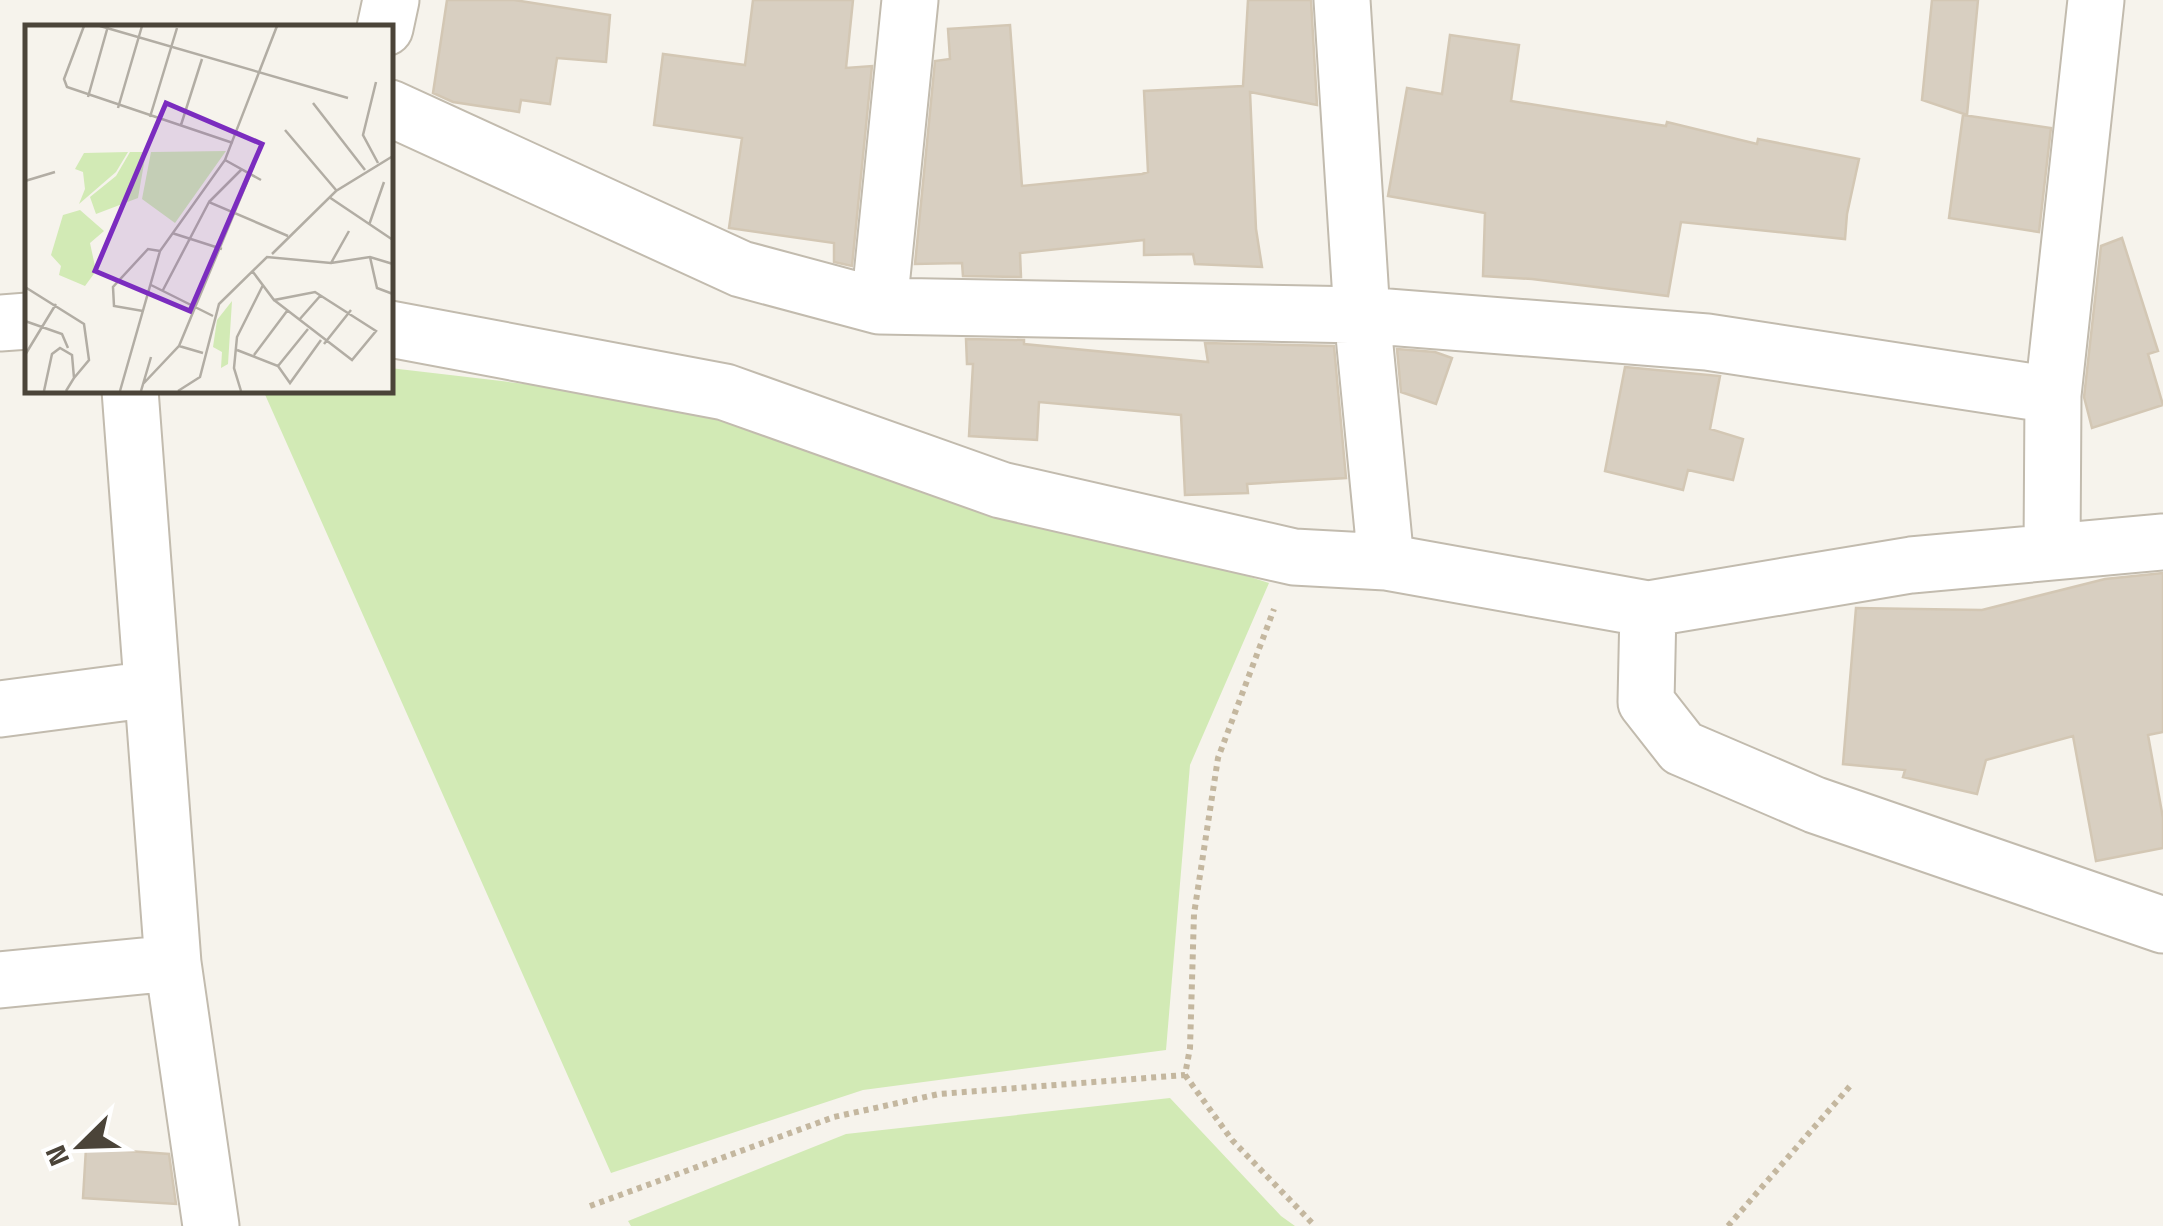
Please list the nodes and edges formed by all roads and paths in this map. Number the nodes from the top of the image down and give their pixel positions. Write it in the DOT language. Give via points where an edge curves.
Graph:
graph roads {
  1 [pos="391,0"];
  2 [pos="910,0"];
  3 [pos="1342,0"];
  4 [pos="2096,0"];
  5 [pos="386,25"];
  6 [pos="392,109"];
  7 [pos="879,306"];
  8 [pos="1362,314"];
  9 [pos="392,329"];
  10 [pos="130,392"];
  11 [pos="2053,396"];
  12 [pos="2163,542"];
  13 [pos="2052,552"];
  14 [pos="1294,556"];
  15 [pos="1386,562"];
  16 [pos="1648,608"];
  17 [pos="152,690"];
  18 [pos="0,709"];
  19 [pos="2163,925"];
  20 [pos="173,963"];
  21 [pos="0,980"];
  22 [pos="1185,1075"];
  23 [pos="1851,1084"];
  24 [pos="590,1206"];
  25 [pos="212,1226"];
  26 [pos="1315,1226"];
  27 [pos="1728,1226"];
  1 -- 5 [label="street"];
  2 -- 7 [label="street"];
  3 -- 8 [label="street"];
  4 -- 11 [label="street"];
  6 -- 7 [label="street" via="742,269"];
  7 -- 8 [label="street"];
  8 -- 11 [label="street" via="1707,342"];
  8 -- 15 [label="street"];
  9 -- 14 [label="street" via="725,392 1001,490"];
  10 -- 17 [label="street"];
  11 -- 13 [label="street"];
  12 -- 13 [label="street"];
  13 -- 16 [label="street" via="1911,564"];
  14 -- 15 [label="street"];
  14 -- 22 [label="path" via="1218,758 1194,914"];
  15 -- 16 [label="street"];
  16 -- 19 [label="street" via="1646,702 1682,748 1815,805"];
  17 -- 18 [label="street"];
  17 -- 20 [label="street"];
  20 -- 21 [label="street"];
  20 -- 25 [label="street"];
  22 -- 24 [label="path" via="938,1094 852,1113"];
  22 -- 26 [label="path" via="1232,1140"];
  23 -- 27 [label="path"];
}
